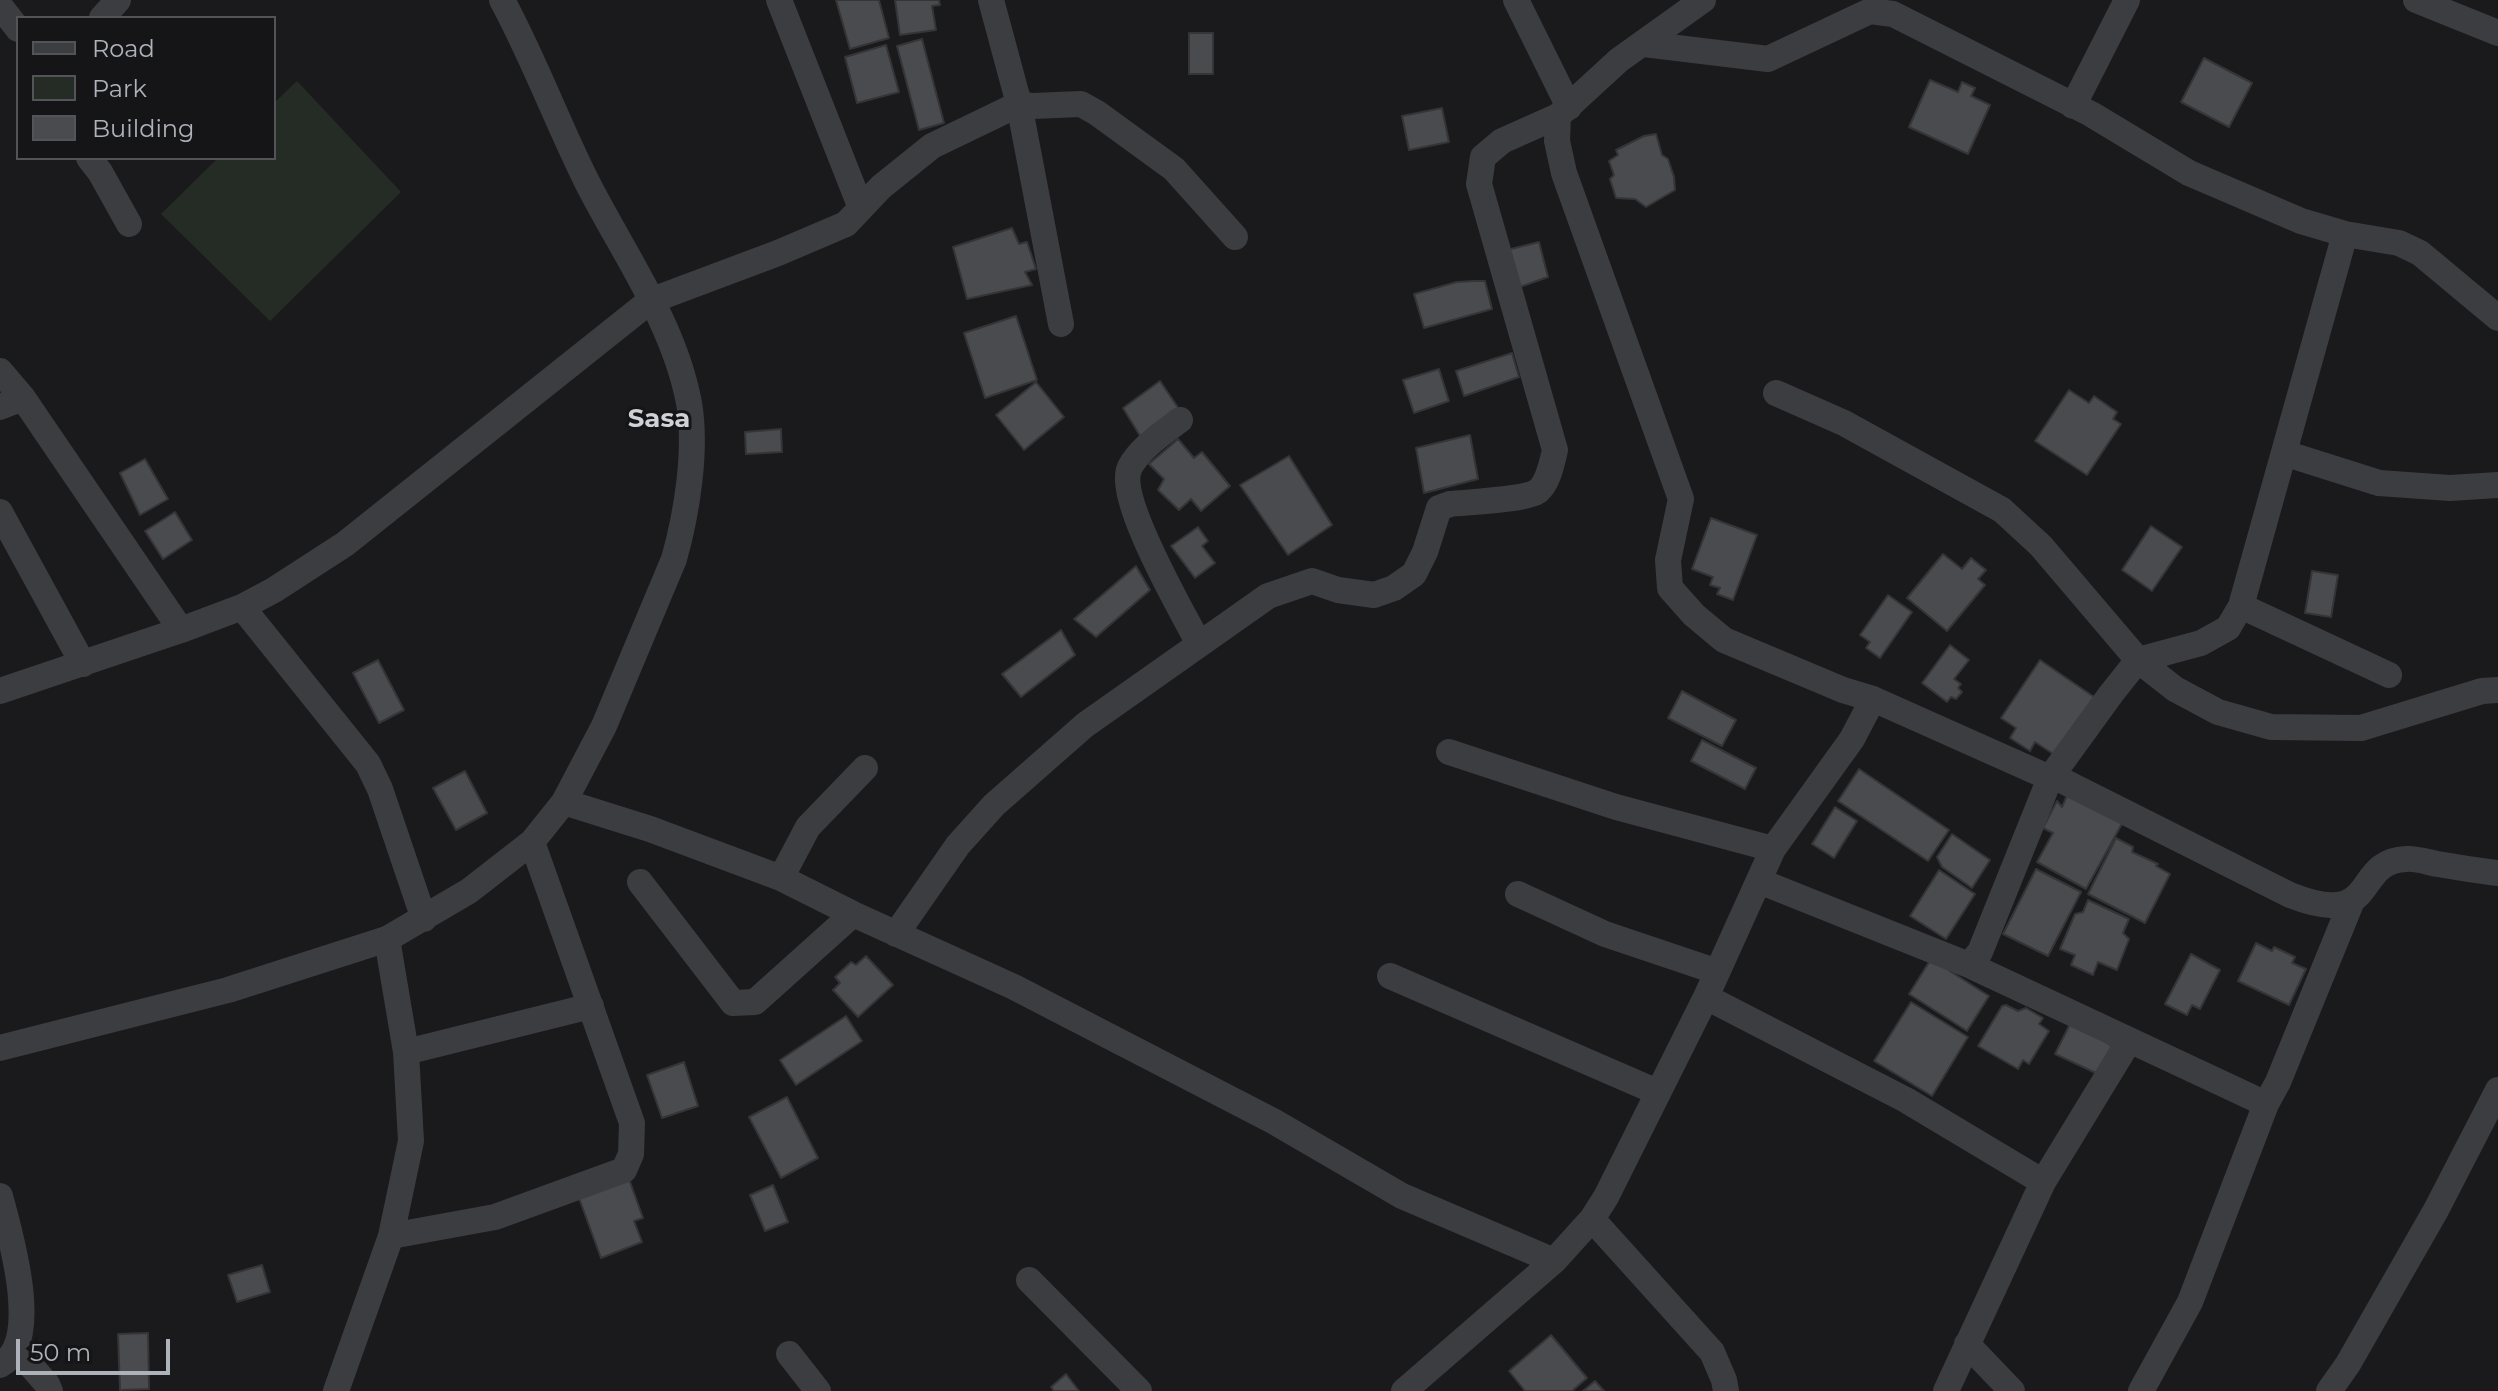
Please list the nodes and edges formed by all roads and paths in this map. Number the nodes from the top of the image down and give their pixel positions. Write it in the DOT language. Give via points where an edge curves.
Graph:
graph roads {
  1 [pos="118,0"];
  2 [pos="502,0"];
  3 [pos="779,0"];
  4 [pos="991,0"];
  5 [pos="1516,0"];
  6 [pos="1703,0"];
  7 [pos="2127,0"];
  8 [pos="2416,0"];
  9 [pos="0,6"];
  10 [pos="104,16"];
  11 [pos="16,26"];
  12 [pos="2498,33"];
  13 [pos="1644,44"];
  14 [pos="1019,104"];
  15 [pos="2073,106"];
  16 [pos="1564,112"];
  17 [pos="91,160"];
  18 [pos="861,208"];
  19 [pos="129,224"];
  20 [pos="2345,234"];
  21 [pos="1235,237"];
  22 [pos="650,301"];
  23 [pos="2498,318"];
  24 [pos="1061,324"];
  25 [pos="0,371"];
  26 [pos="1776,393"];
  27 [pos="11,402"];
  28 [pos="1180,420"];
  29 [pos="2284,453"];
  30 [pos="2498,485"];
  31 [pos="0,512"];
  32 [pos="2241,606"];
  33 [pos="242,607"];
  34 [pos="181,630"];
  35 [pos="1199,644"];
  36 [pos="2138,660"];
  37 [pos="83,664"];
  38 [pos="2389,675"];
  39 [pos="2498,690"];
  40 [pos="0,691"];
  41 [pos="1873,699"];
  42 [pos="1449,752"];
  43 [pos="865,768"];
  44 [pos="2050,778"];
  45 [pos="564,802"];
  46 [pos="532,842"];
  47 [pos="1773,849"];
  48 [pos="2498,873"];
  49 [pos="781,878"];
  50 [pos="1759,881"];
  51 [pos="640,882"];
  52 [pos="1518,894"];
  53 [pos="2351,903"];
  54 [pos="853,914"];
  55 [pos="424,919"];
  56 [pos="896,934"];
  57 [pos="387,939"];
  58 [pos="1969,965"];
  59 [pos="1715,971"];
  60 [pos="1390,976"];
  61 [pos="1706,997"];
  62 [pos="591,1006"];
  63 [pos="2129,1041"];
  64 [pos="0,1048"];
  65 [pos="406,1052"];
  66 [pos="2498,1090"];
  67 [pos="1657,1092"];
  68 [pos="2266,1104"];
  69 [pos="2043,1182"];
  70 [pos="0,1196"];
  71 [pos="1592,1219"];
  72 [pos="391,1236"];
  73 [pos="1554,1261"];
  74 [pos="1029,1280"];
  75 [pos="1967,1344"];
  76 [pos="789,1354"];
  77 [pos="8,1357"];
  78 [pos="50,1391"];
  79 [pos="336,1391"];
  80 [pos="818,1391"];
  81 [pos="1139,1391"];
  82 [pos="1404,1391"];
  83 [pos="1726,1391"];
  84 [pos="1946,1391"];
  85 [pos="2012,1391"];
  86 [pos="2141,1391"];
  87 [pos="2329,1391"];
  1 -- 10 [label="street"];
  2 -- 22 [label="street" via="586,180"];
  3 -- 18 [label="street"];
  4 -- 14 [label="street"];
  5 -- 16 [label="street"];
  6 -- 13 [label="street"];
  7 -- 15 [label="street"];
  8 -- 12 [label="street"];
  9 -- 11 [label="street"];
  13 -- 15 [label="street" via="1768,59 1870,11 1893,14"];
  13 -- 16 [label="street" via="1619,60"];
  14 -- 18 [label="street" via="932,146"];
  14 -- 21 [label="street" via="1081,104 1097,113 1174,169"];
  14 -- 24 [label="street"];
  15 -- 20 [label="street" via="2189,173"];
  16 -- 35 [label="street" via="1502,141 1483,157 1479,184 1555,450 1539,490 1525,497 1439,508 1414,574 1394,588 1374,595 1312,581 1294,586 1268,596"];
  16 -- 41 [label="street" via="1557,141 1564,173 1681,499 1668,560 1670,588 1724,640"];
  17 -- 19 [label="street"];
  18 -- 22 [label="street" via="846,224"];
  20 -- 23 [label="street" via="2399,243 2420,253"];
  20 -- 29 [label="street"];
  22 -- 33 [label="street" via="345,544"];
  22 -- 45 [label="street" via="673,348 689,403 689,495 674,559 604,726"];
  25 -- 27 [label="street"];
  26 -- 36 [label="street" via="1844,423 2002,510 2041,546"];
  27 -- 34 [label="street"];
  28 -- 35 [label="street" via="1129,468 1128,490 1151,550"];
  29 -- 30 [label="street" via="2379,483"];
  29 -- 32 [label="street"];
  31 -- 37 [label="street"];
  32 -- 36 [label="street" via="2228,628 2201,643"];
  32 -- 38 [label="street"];
  33 -- 34 [label="street"];
  33 -- 55 [label="street" via="368,764"];
  34 -- 37 [label="street"];
  35 -- 56 [label="street" via="1085,725 994,805 958,845"];
  36 -- 39 [label="street" via="2175,689 2218,712 2271,727 2361,728"];
  36 -- 44 [label="street"];
  37 -- 40 [label="street"];
  41 -- 44 [label="street"];
  41 -- 47 [label="street" via="1852,739"];
  42 -- 47 [label="street" via="1616,807"];
  43 -- 49 [label="street" via="808,827"];
  44 -- 53 [label="street" via="2290,895 2315,905"];
  44 -- 58 [label="street" via="1980,952"];
  45 -- 46 [label="street"];
  45 -- 49 [label="street"];
  46 -- 55 [label="street"];
  46 -- 62 [label="street"];
  47 -- 50 [label="street"];
  48 -- 53 [label="street" via="2405,858 2384,866"];
  49 -- 54 [label="street"];
  50 -- 58 [label="street"];
  50 -- 59 [label="street"];
  51 -- 54 [label="street" via="733,1003 755,1002"];
  52 -- 59 [label="street" via="1605,934"];
  53 -- 68 [label="street"];
  54 -- 56 [label="street"];
  55 -- 57 [label="street"];
  56 -- 73 [label="street" via="1014,987 1273,1121 1402,1196"];
  57 -- 64 [label="street" via="228,990"];
  57 -- 65 [label="street"];
  58 -- 63 [label="street"];
  59 -- 61 [label="street"];
  60 -- 67 [label="street"];
  61 -- 67 [label="street"];
  61 -- 69 [label="street" via="1906,1100"];
  62 -- 65 [label="street"];
  62 -- 72 [label="street" via="632,1123 631,1154 624,1170 495,1217"];
  63 -- 68 [label="street"];
  63 -- 69 [label="street"];
  65 -- 72 [label="street" via="411,1141"];
  66 -- 87 [label="street" via="2436,1210"];
  67 -- 71 [label="street"];
  68 -- 86 [label="street" via="2190,1302"];
  69 -- 75 [label="street"];
  70 -- 77 [label="street" via="23,1328"];
  71 -- 73 [label="street"];
  71 -- 83 [label="street" via="1712,1352"];
  72 -- 79 [label="street"];
  73 -- 82 [label="street"];
  74 -- 81 [label="street"];
  75 -- 84 [label="street"];
  75 -- 85 [label="street"];
  76 -- 80 [label="street"];
  77 -- 78 [label="street"];
}
